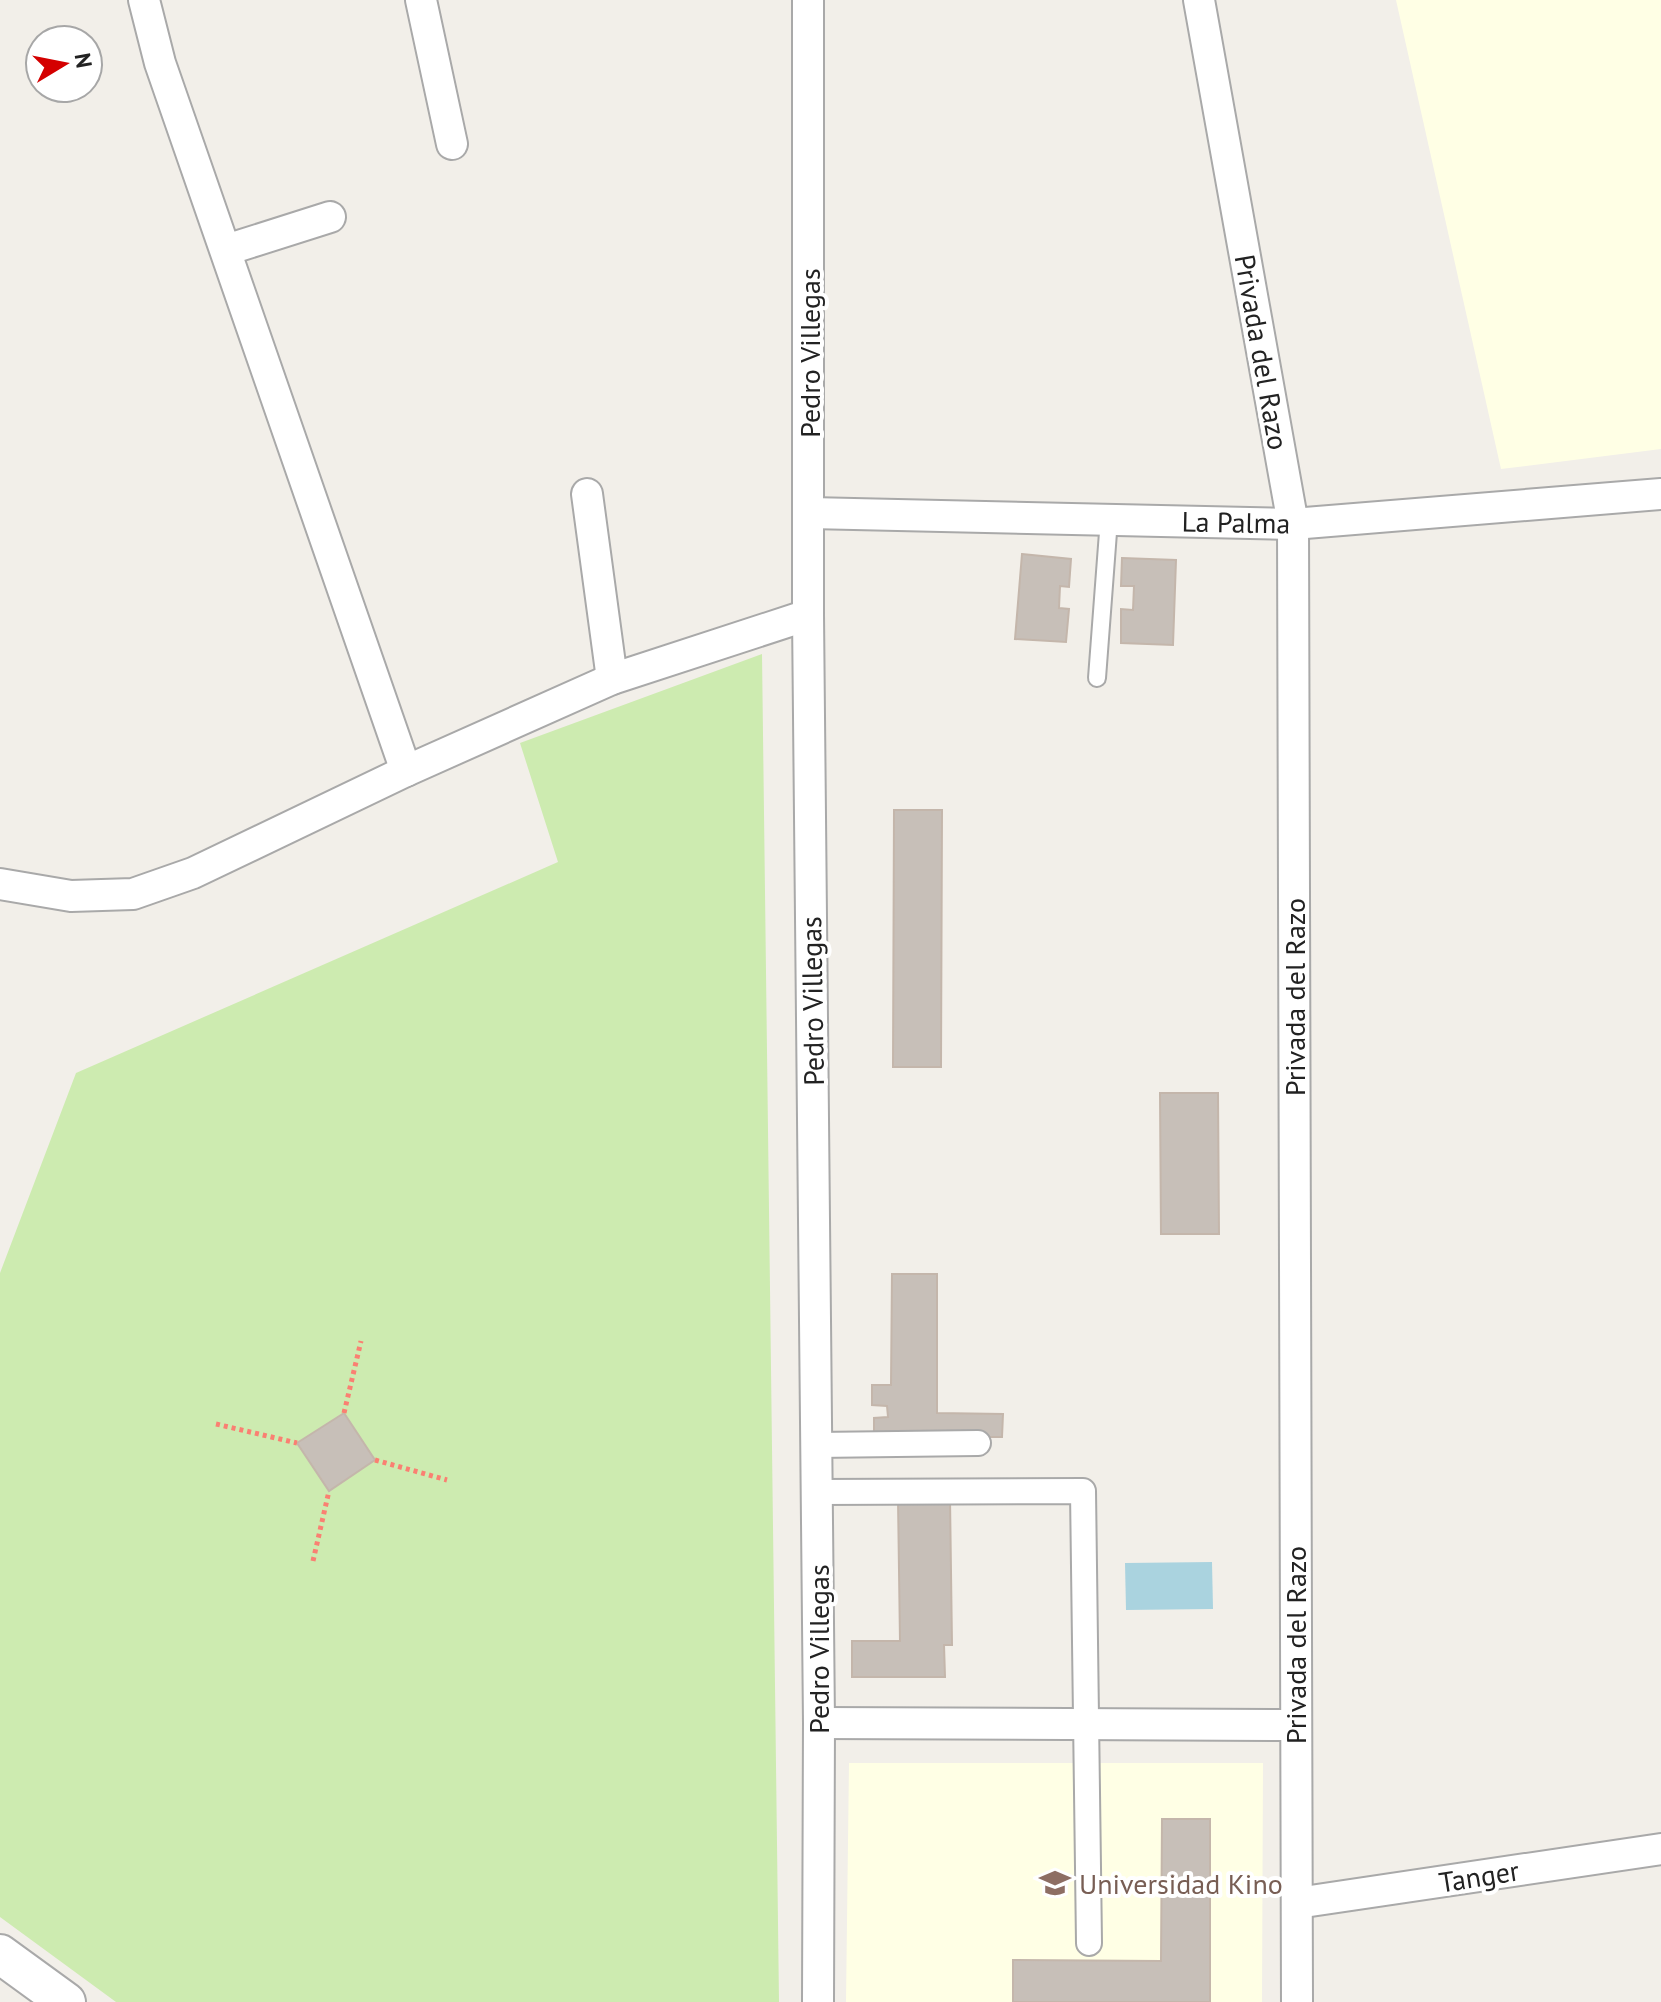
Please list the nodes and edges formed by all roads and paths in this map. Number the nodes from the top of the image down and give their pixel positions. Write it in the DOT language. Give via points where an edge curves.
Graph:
graph roads {
  1 [pos="144,0"];
  2 [pos="421,0"];
  3 [pos="808,0"];
  4 [pos="1199,0"];
  5 [pos="452,144"];
  6 [pos="330,217"];
  7 [pos="226,250"];
  8 [pos="587,494"];
  9 [pos="1661,494"];
  10 [pos="810,513"];
  11 [pos="1109,519"];
  12 [pos="1293,524"];
  13 [pos="808,615"];
  14 [pos="1097,678"];
  15 [pos="612,679"];
  16 [pos="406,771"];
  17 [pos="0,884"];
  18 [pos="361,1341"];
  19 [pos="344,1413"];
  20 [pos="216,1424"];
  21 [pos="297,1443"];
  22 [pos="978,1443"];
  23 [pos="816,1445"];
  24 [pos="375,1460"];
  25 [pos="447,1480"];
  26 [pos="329,1491"];
  27 [pos="817,1492"];
  28 [pos="313,1561"];
  29 [pos="819,1723"];
  30 [pos="1086,1724"];
  31 [pos="1295,1725"];
  32 [pos="1661,1849"];
  33 [pos="1297,1903"];
  34 [pos="1089,1943"];
  35 [pos="0,1954"];
  36 [pos="66,2002"];
  37 [pos="818,2002"];
  38 [pos="1297,2002"];
  1 -- 7 [label="street" via="160,63"];
  2 -- 5 [label="street"];
  3 -- 10 [label="street, Pedro Villegas"];
  4 -- 12 [label="street, Privada del Razo"];
  6 -- 7 [label="street"];
  7 -- 16 [label="street"];
  8 -- 15 [label="street"];
  9 -- 12 [label="street, La Palma"];
  10 -- 11 [label="street, La Palma"];
  10 -- 13 [label="street, Pedro Villegas"];
  11 -- 12 [label="street, La Palma"];
  11 -- 14 [label="lane"];
  12 -- 31 [label="street, Privada del Razo"];
  13 -- 15 [label="street"];
  13 -- 23 [label="street, Pedro Villegas"];
  15 -- 16 [label="street"];
  16 -- 17 [label="street" via="193,873 133,894 71,896"];
  18 -- 19 [label="path"];
  20 -- 21 [label="path"];
  22 -- 23 [label="street"];
  23 -- 27 [label="street, Pedro Villegas"];
  24 -- 25 [label="path"];
  26 -- 28 [label="path"];
  27 -- 29 [label="street, Pedro Villegas"];
  27 -- 30 [label="street" via="1083,1491"];
  29 -- 30 [label="street"];
  29 -- 37 [label="street, Pedro Villegas"];
  30 -- 31 [label="street"];
  30 -- 34 [label="street"];
  31 -- 33 [label="street, Privada del Razo"];
  32 -- 33 [label="street, Tanger"];
  33 -- 38 [label="street, Privada del Razo"];
  35 -- 36 [label="street"];
}
